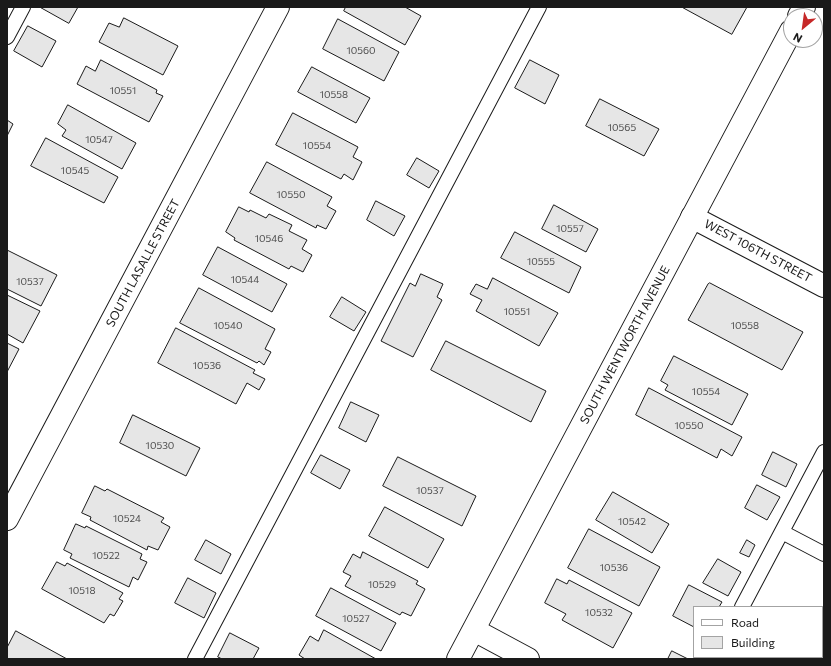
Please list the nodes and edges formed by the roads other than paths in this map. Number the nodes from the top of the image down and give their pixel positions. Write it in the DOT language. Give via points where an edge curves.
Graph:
graph roads {
  1 [pos="23,7"];
  2 [pos="278,7"];
  3 [pos="539,7"];
  4 [pos="7,37"];
  5 [pos="783,46"];
  6 [pos="692,217"];
  7 [pos="824,286"];
  8 [pos="824,452"];
  9 [pos="7,519"];
  10 [pos="782,532"];
  11 [pos="824,554"];
  12 [pos="743,606"];
  13 [pos="474,630"];
  14 [pos="195,659"];
  15 [pos="458,659"];
  16 [pos="528,659"];
  1 -- 4 [label="lane"];
  2 -- 9 [label="street, SOUTH LASALLE STREET"];
  3 -- 14 [label="lane"];
  5 -- 6 [label="street, SOUTH WENTWORTH AVENUE"];
  6 -- 7 [label="street, WEST 106TH STREET"];
  6 -- 13 [label="street, SOUTH WENTWORTH AVENUE"];
  8 -- 10 [label="lane"];
  10 -- 11 [label="lane"];
  10 -- 12 [label="lane"];
  13 -- 15 [label="street, SOUTH WENTWORTH AVENUE"];
  13 -- 16 [label="street"];
}
